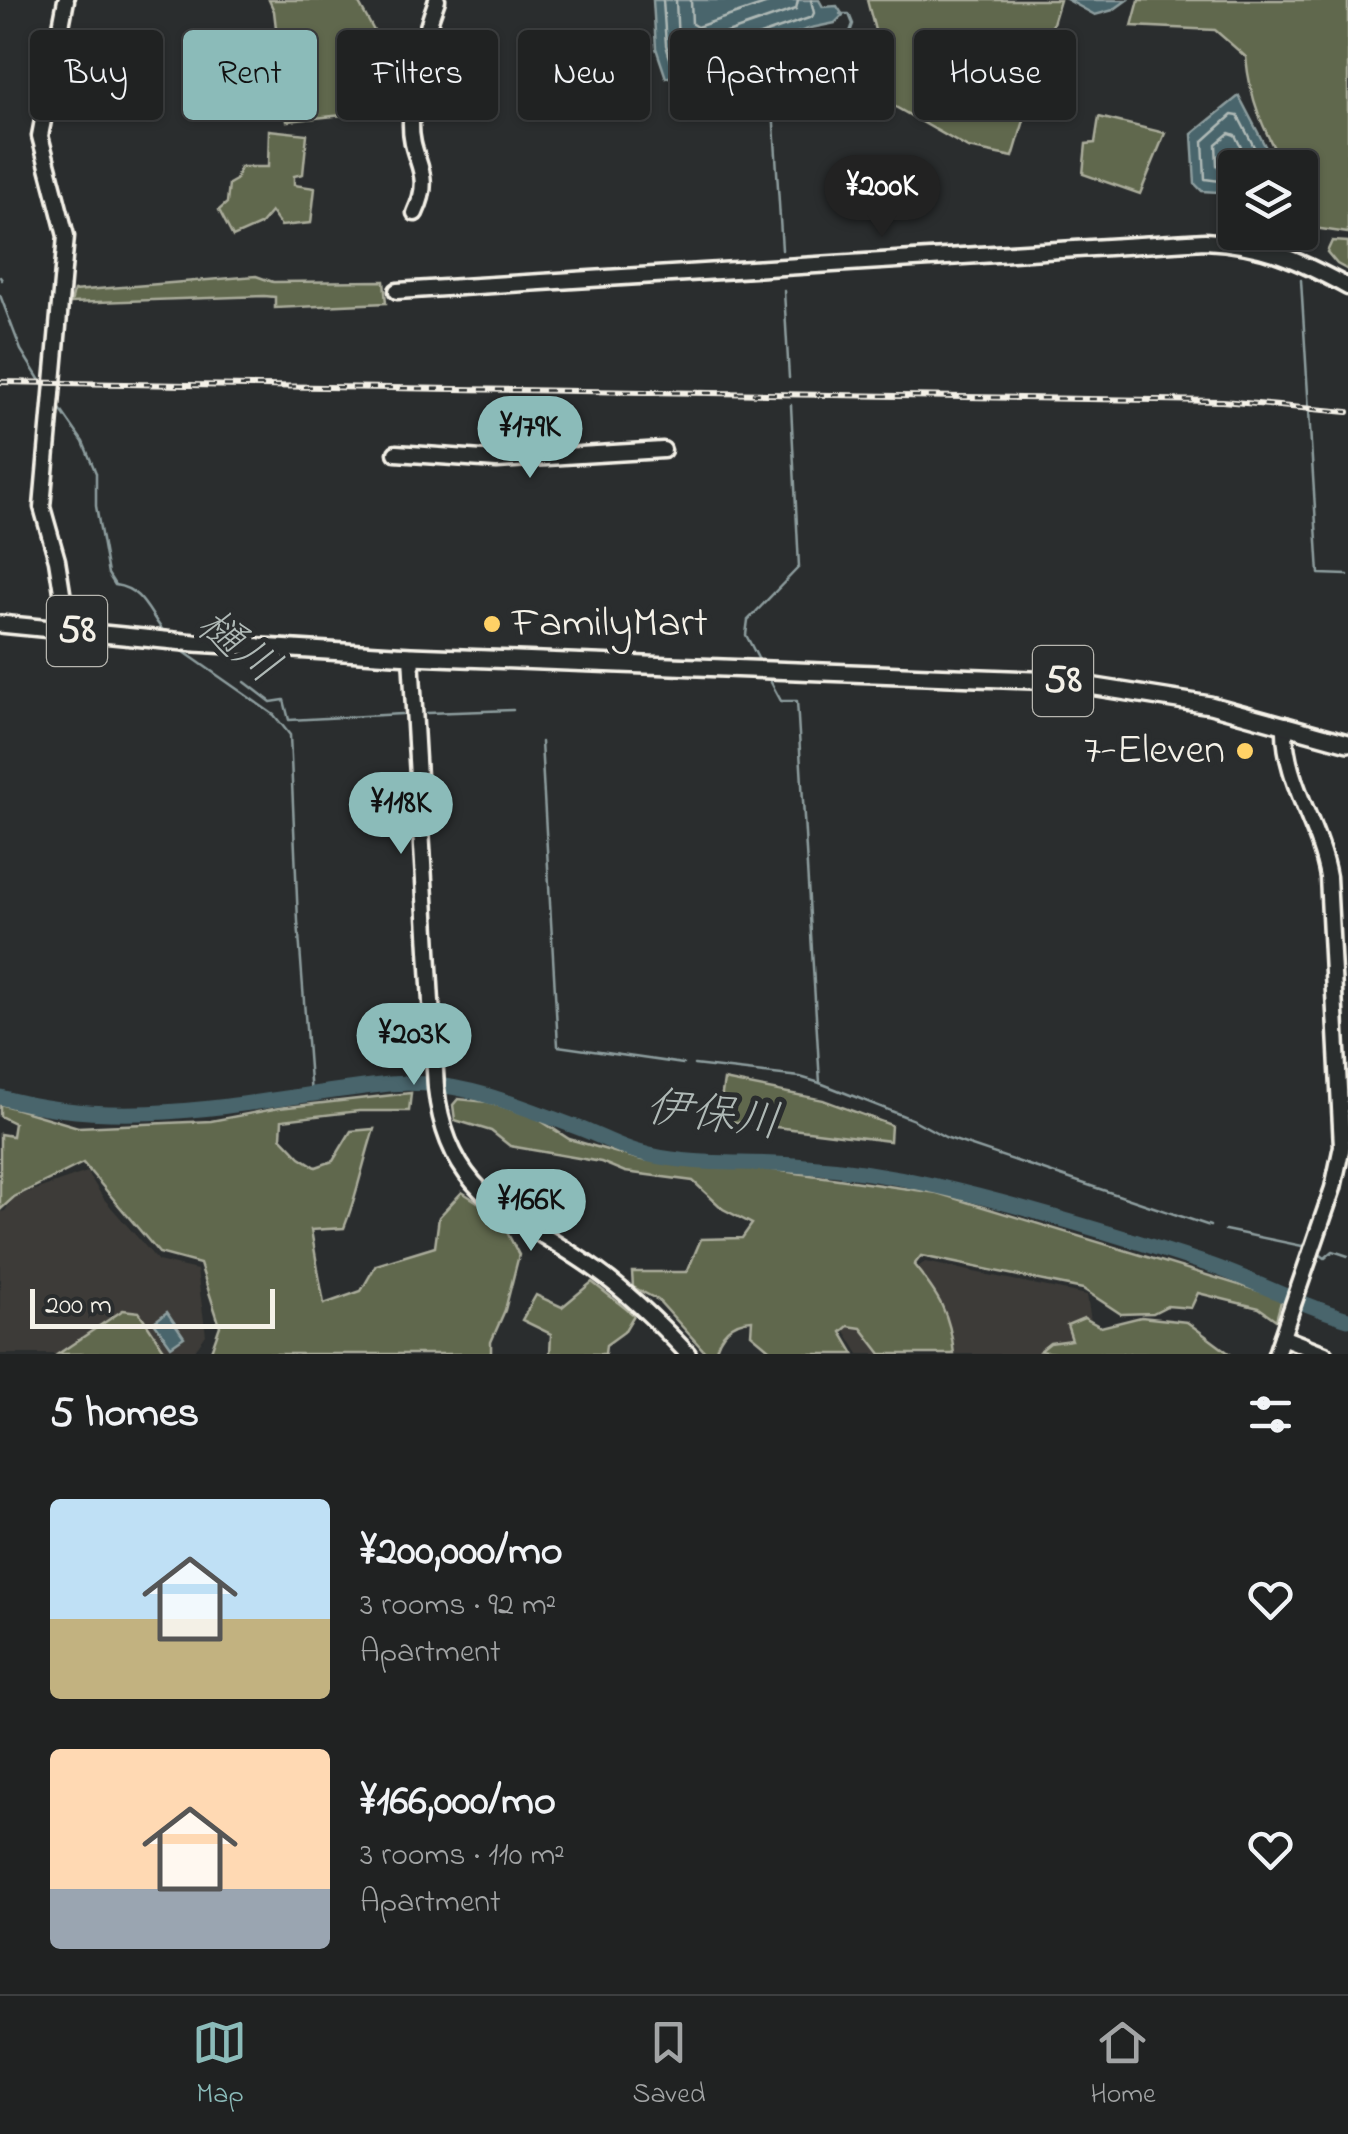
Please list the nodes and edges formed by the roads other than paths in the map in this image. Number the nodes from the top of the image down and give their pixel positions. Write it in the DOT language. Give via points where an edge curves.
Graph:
graph roads {
  1 [pos="66,0"];
  2 [pos="437,0"];
  3 [pos="415,214"];
  4 [pos="1348,288"];
  5 [pos="397,291"];
  6 [pos="663,450"];
  7 [pos="396,453"];
  8 [pos="0,624"];
  9 [pos="68,630"];
  10 [pos="411,656"];
  11 [pos="1285,725"];
  12 [pos="1348,743"];
  13 [pos="1282,1337"];
  14 [pos="688,1354"];
  15 [pos="1276,1354"];
  16 [pos="1325,1354"];
  1 -- 9 [label="street" via="40,136 66,236 42,507"];
  2 -- 3 [label="street" via="412,112 424,184"];
  4 -- 5 [label="street" via="1274,251 1206,242"];
  6 -- 7 [label="street" via="497,460"];
  8 -- 9 [label="main road, 58"];
  9 -- 10 [label="main road, 58"];
  10 -- 11 [label="main road, 58" via="1058,681 1158,694"];
  10 -- 14 [label="street" via="434,1057 449,1149 472,1182 600,1273"];
  11 -- 12 [label="main road, 58"];
  11 -- 13 [label="street" via="1286,758 1328,877 1342,1146"];
  13 -- 15 [label="street"];
  13 -- 16 [label="street"];
}
